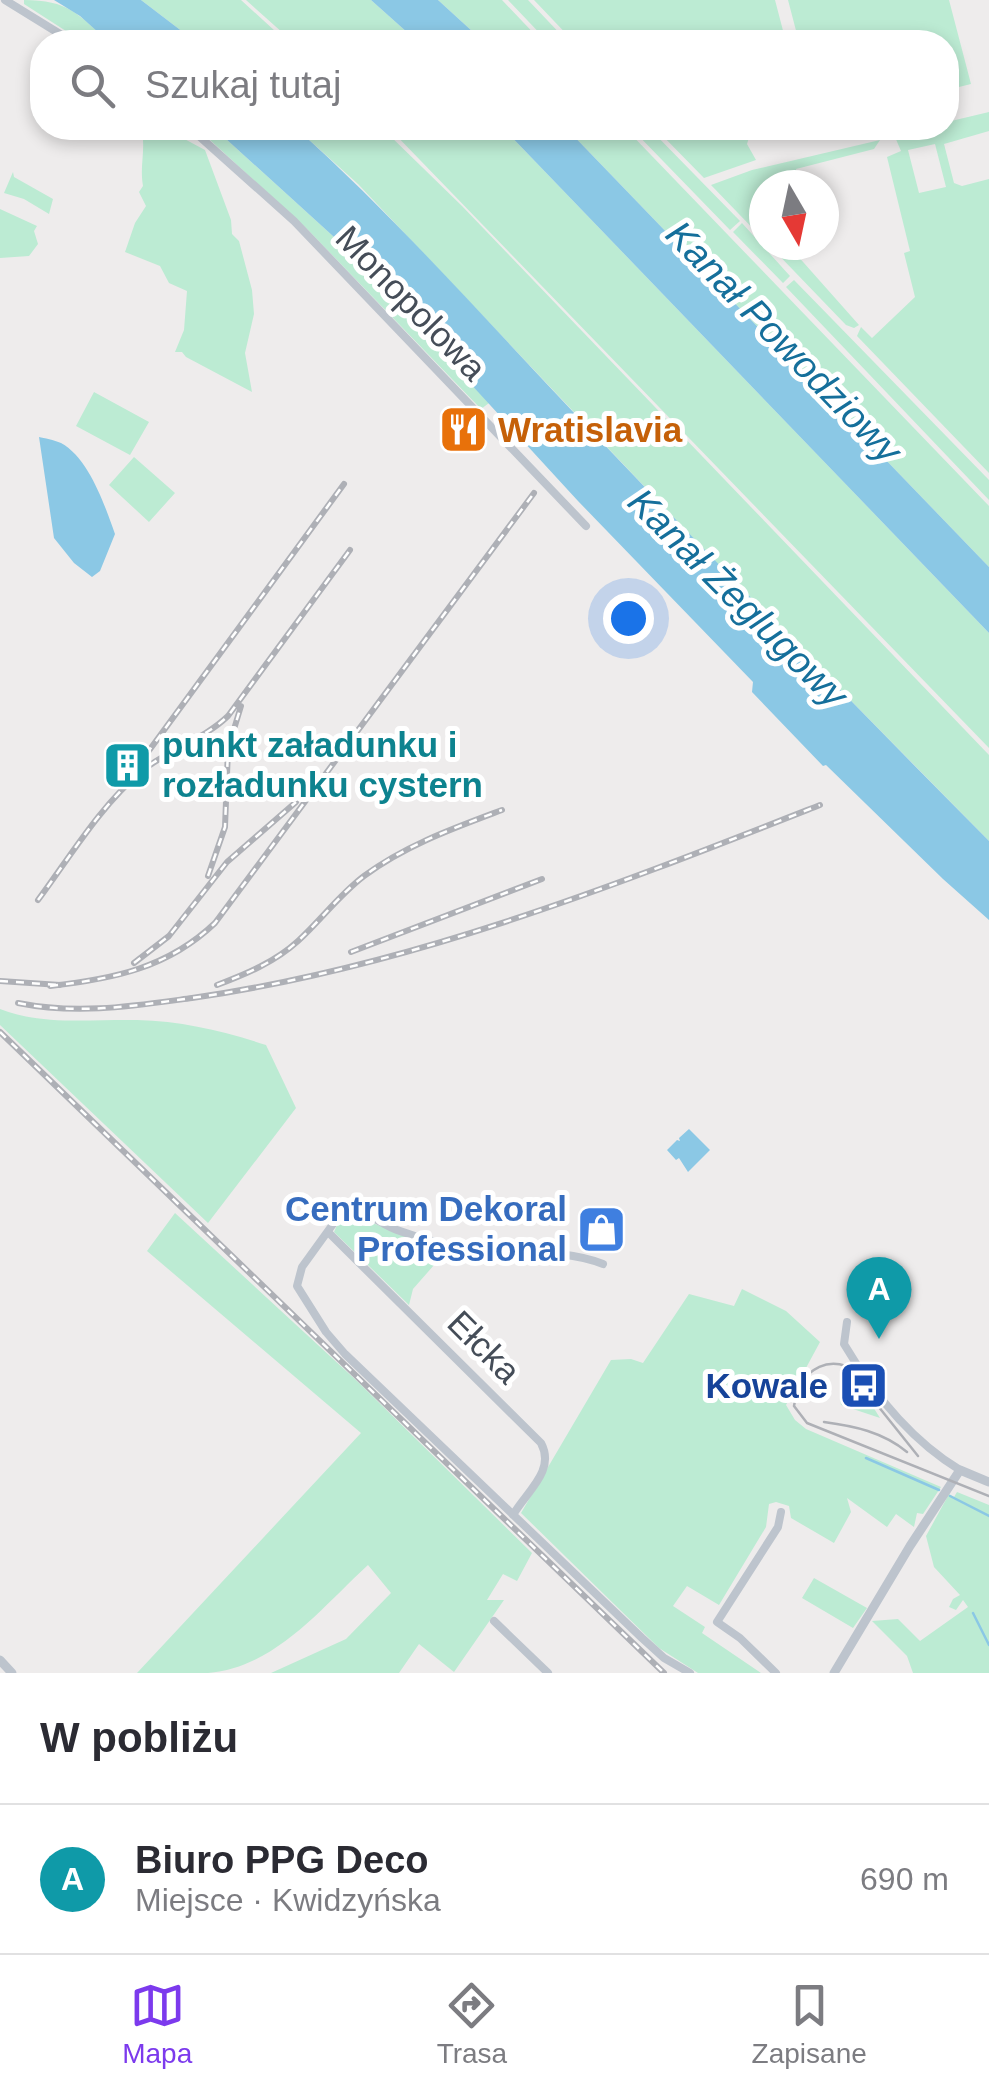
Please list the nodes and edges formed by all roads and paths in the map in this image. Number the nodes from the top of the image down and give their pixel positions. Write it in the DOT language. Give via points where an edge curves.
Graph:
graph roads {
  1 [pos="5,0"];
  2 [pos="54,30"];
  3 [pos="203,140"];
  4 [pos="586,526"];
  5 [pos="328,1232"];
  6 [pos="603,1264"];
  7 [pos="848,1322"];
  8 [pos="960,1470"];
  9 [pos="989,1482"];
  10 [pos="781,1512"];
  11 [pos="513,1514"];
  12 [pos="494,1620"];
  13 [pos="0,1660"];
  14 [pos="12,1673"];
  15 [pos="548,1673"];
  16 [pos="690,1673"];
  17 [pos="776,1673"];
  18 [pos="834,1673"];
  1 -- 2 [label="street"];
  3 -- 4 [label="street, Monopolowa" via="294,221"];
  5 -- 6 [label="street" via="344,1211 357,1211 429,1241 581,1256"];
  5 -- 11 [label="street" via="302,1267 297,1286 326,1332"];
  5 -- 11 [label="street, Ełcka" via="542,1443 544,1471"];
  7 -- 8 [label="street" via="844,1344 861,1369 919,1440"];
  8 -- 9 [label="street"];
  8 -- 18 [label="street"];
  10 -- 17 [label="street" via="718,1622"];
  11 -- 16 [label="street" via="664,1658"];
  12 -- 15 [label="street"];
  13 -- 14 [label="street"];
}
